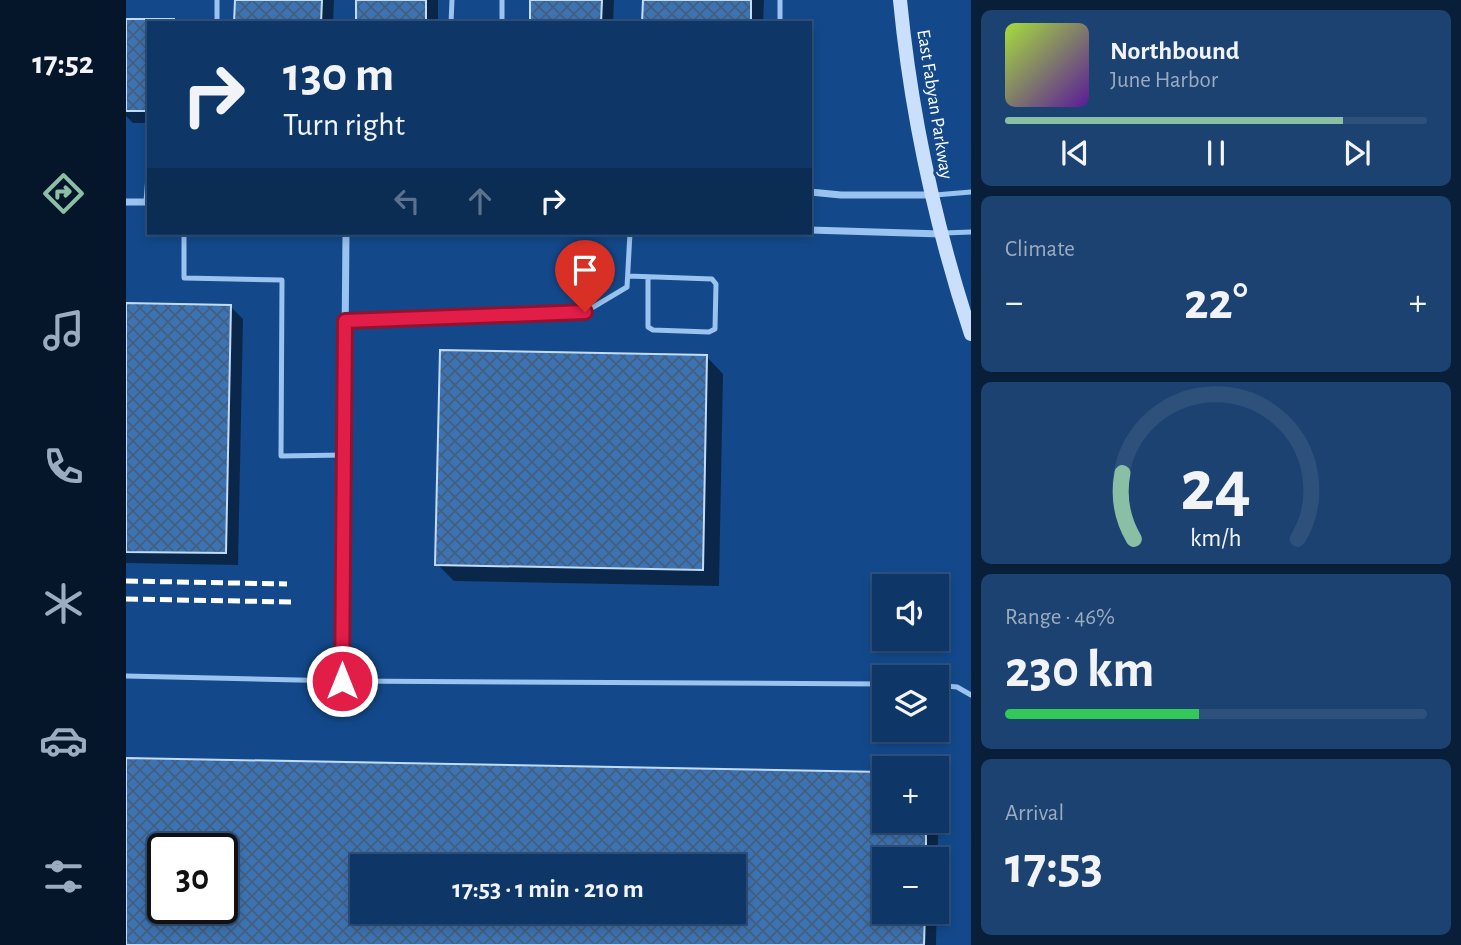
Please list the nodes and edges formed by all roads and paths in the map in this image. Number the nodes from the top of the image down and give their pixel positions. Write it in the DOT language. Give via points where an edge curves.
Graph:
graph roads {
  1 [pos="217,0"];
  2 [pos="452,0"];
  3 [pos="502,0"];
  4 [pos="780,0"];
  5 [pos="900,0"];
  6 [pos="217,21"];
  7 [pos="452,21"];
  8 [pos="502,21"];
  9 [pos="780,21"];
  10 [pos="812,192"];
  11 [pos="971,192"];
  12 [pos="932,195"];
  13 [pos="126,202"];
  14 [pos="147,202"];
  15 [pos="812,230"];
  16 [pos="971,232"];
  17 [pos="941,234"];
  18 [pos="184,235"];
  19 [pos="346,235"];
  20 [pos="630,235"];
  21 [pos="628,276"];
  22 [pos="648,277"];
  23 [pos="345,321"];
  24 [pos="971,334"];
  25 [pos="344,455"];
  26 [pos="126,676"];
  27 [pos="342,681"];
  28 [pos="872,684"];
  29 [pos="949,686"];
  30 [pos="971,695"];
  1 -- 6 [label="lane"];
  2 -- 7 [label="lane"];
  3 -- 8 [label="lane"];
  4 -- 9 [label="lane"];
  5 -- 12 [label="main road, East Fabyan Parkway"];
  10 -- 12 [label="street"];
  11 -- 12 [label="lane"];
  12 -- 17 [label="main road, East Fabyan Parkway"];
  13 -- 14 [label="street"];
  15 -- 17 [label="street"];
  16 -- 17 [label="lane"];
  17 -- 24 [label="main road, East Fabyan Parkway"];
  18 -- 25 [label="lane" via="184,278 282,280 281,456"];
  19 -- 23 [label="street"];
  20 -- 21 [label="lane"];
  21 -- 22 [label="lane"];
  21 -- 23 [label="lane" via="627,287 585,312"];
  22 -- 22 [label="lane" via="712,279 716,284 715,329 648,327"];
  23 -- 25 [label="street"];
  25 -- 27 [label="street"];
  26 -- 27 [label="lane"];
  27 -- 28 [label="lane"];
  29 -- 30 [label="lane"];
}
